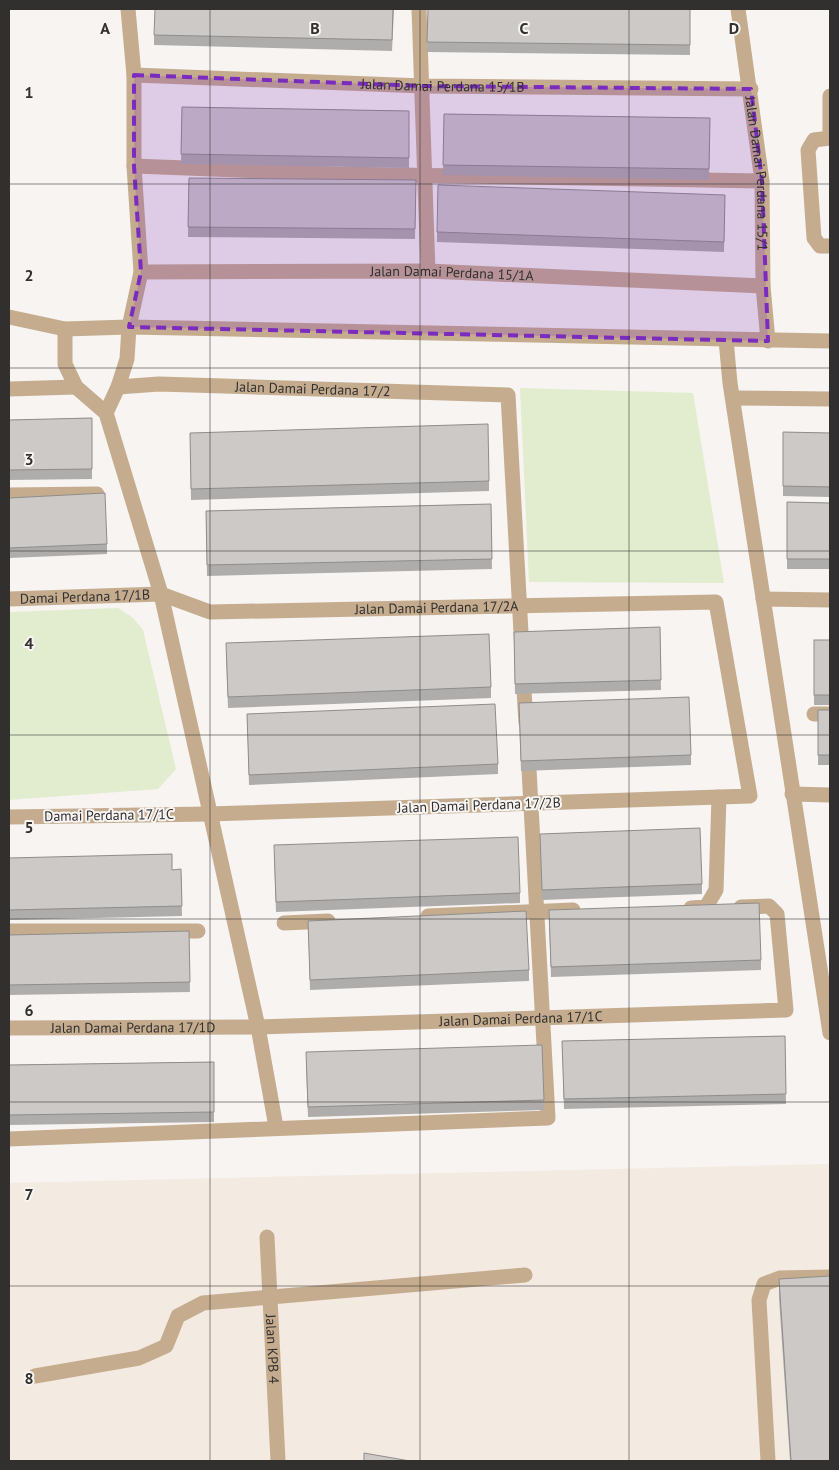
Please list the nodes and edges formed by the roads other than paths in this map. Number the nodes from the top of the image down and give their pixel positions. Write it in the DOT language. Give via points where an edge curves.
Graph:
graph roads {
  1 [pos="128,9"];
  2 [pos="419,9"];
  3 [pos="738,9"];
  4 [pos="134,75"];
  5 [pos="423,86"];
  6 [pos="751,89"];
  7 [pos="830,96"];
  8 [pos="830,138"];
  9 [pos="134,166"];
  10 [pos="425,175"];
  11 [pos="762,181"];
  12 [pos="830,246"];
  13 [pos="428,271"];
  14 [pos="142,272"];
  15 [pos="763,286"];
  16 [pos="9,317"];
  17 [pos="129,327"];
  18 [pos="65,328"];
  19 [pos="726,340"];
  20 [pos="768,341"];
  21 [pos="830,341"];
  22 [pos="76,387"];
  23 [pos="118,388"];
  24 [pos="9,389"];
  25 [pos="733,398"];
  26 [pos="830,399"];
  27 [pos="106,413"];
  28 [pos="97,494"];
  29 [pos="9,496"];
  30 [pos="161,594"];
  31 [pos="9,599"];
  32 [pos="763,599"];
  33 [pos="830,600"];
  34 [pos="519,606"];
  35 [pos="814,714"];
  36 [pos="830,714"];
  37 [pos="792,794"];
  38 [pos="830,795"];
  39 [pos="750,796"];
  40 [pos="719,797"];
  41 [pos="531,803"];
  42 [pos="209,814"];
  43 [pos="9,817"];
  44 [pos="706,907"];
  45 [pos="676,908"];
  46 [pos="587,909"];
  47 [pos="537,910"];
  48 [pos="411,917"];
  49 [pos="343,920"];
  50 [pos="284,923"];
  51 [pos="198,930"];
  52 [pos="9,931"];
  53 [pos="827,985"];
  54 [pos="543,1018"];
  55 [pos="258,1027"];
  56 [pos="9,1028"];
  57 [pos="830,1033"];
  58 [pos="276,1128"];
  59 [pos="9,1139"];
  60 [pos="267,1237"];
  61 [pos="525,1275"];
  62 [pos="830,1277"];
  63 [pos="271,1298"];
  64 [pos="35,1376"];
  65 [pos="278,1461"];
  66 [pos="768,1461"];
  1 -- 4 [label="street"];
  2 -- 5 [label="street"];
  3 -- 6 [label="street, Jalan Damai Perdana 15/1"];
  4 -- 5 [label="street, Jalan Damai Perdana 15/1B"];
  4 -- 9 [label="street"];
  5 -- 6 [label="street, Jalan Damai Perdana 15/1B"];
  5 -- 10 [label="street"];
  6 -- 11 [label="street, Jalan Damai Perdana 15/1"];
  7 -- 8 [label="street"];
  8 -- 12 [label="street" via="814,140 808,150 814,238 820,246"];
  9 -- 10 [label="street"];
  9 -- 14 [label="street"];
  10 -- 11 [label="street"];
  10 -- 13 [label="street"];
  11 -- 15 [label="street, Jalan Damai Perdana 15/1"];
  13 -- 14 [label="street, Jalan Damai Perdana 15/1A"];
  13 -- 15 [label="street, Jalan Damai Perdana 15/1A"];
  14 -- 17 [label="street"];
  15 -- 20 [label="street, Jalan Damai Perdana 15/1"];
  16 -- 18 [label="street"];
  17 -- 18 [label="street"];
  17 -- 19 [label="street"];
  17 -- 23 [label="street" via="127,360"];
  18 -- 22 [label="street" via="65,364"];
  19 -- 20 [label="street"];
  19 -- 25 [label="street"];
  20 -- 21 [label="street"];
  22 -- 24 [label="street"];
  22 -- 27 [label="street"];
  23 -- 27 [label="street"];
  23 -- 34 [label="street, Jalan Damai Perdana 17/2" via="158,384 508,395"];
  25 -- 26 [label="street"];
  25 -- 32 [label="street"];
  27 -- 30 [label="street"];
  28 -- 29 [label="street"];
  30 -- 31 [label="street, Damai Perdana 17/1B"];
  30 -- 34 [label="street, Jalan Damai Perdana 17/2A" via="210,612"];
  30 -- 42 [label="street"];
  32 -- 33 [label="street"];
  32 -- 37 [label="street"];
  34 -- 39 [label="street, Jalan Damai Perdana 17/2A" via="716,602"];
  34 -- 41 [label="street"];
  35 -- 36 [label="street"];
  37 -- 38 [label="street"];
  37 -- 53 [label="street"];
  39 -- 40 [label="street, Jalan Damai Perdana 17/2B"];
  40 -- 41 [label="street, Jalan Damai Perdana 17/2B"];
  40 -- 44 [label="street" via="716,890"];
  41 -- 42 [label="street, Jalan Damai Perdana 17/2B"];
  41 -- 47 [label="street"];
  42 -- 43 [label="street, Damai Perdana 17/1C"];
  42 -- 55 [label="street"];
  44 -- 45 [label="street"];
  44 -- 54 [label="street, Jalan Damai Perdana 17/1C" via="769,906 777,914 786,1010"];
  46 -- 47 [label="street"];
  47 -- 48 [label="street"];
  47 -- 54 [label="street"];
  49 -- 50 [label="street"];
  51 -- 52 [label="street"];
  53 -- 57 [label="street"];
  54 -- 55 [label="street, Jalan Damai Perdana 17/1C"];
  54 -- 58 [label="street" via="548,1118"];
  55 -- 56 [label="street, Jalan Damai Perdana 17/1D"];
  55 -- 58 [label="street"];
  58 -- 59 [label="street"];
  60 -- 63 [label="street, Jalan KPB 4"];
  61 -- 63 [label="street"];
  62 -- 66 [label="street" via="780,1278 764,1284 759,1300"];
  63 -- 64 [label="street" via="203,1303 178,1316 166,1346 139,1358"];
  63 -- 65 [label="street, Jalan KPB 4"];
}
